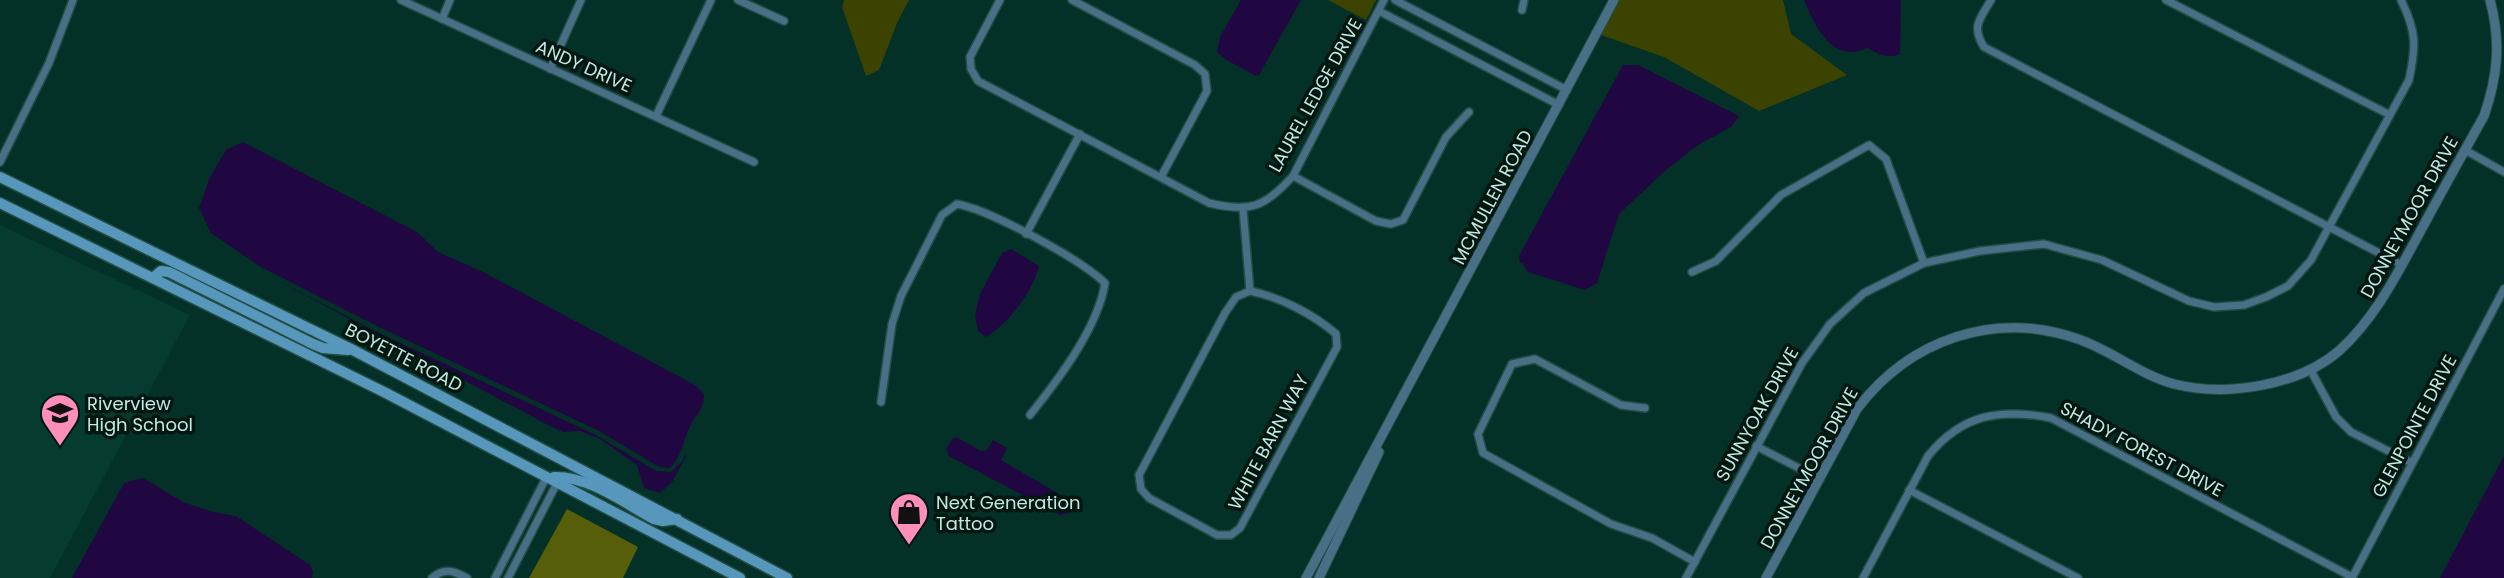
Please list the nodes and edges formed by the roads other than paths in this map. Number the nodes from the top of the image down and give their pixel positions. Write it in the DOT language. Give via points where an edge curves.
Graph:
graph roads {
  1 [pos="73,0"];
  2 [pos="401,0"];
  3 [pos="450,0"];
  4 [pos="581,0"];
  5 [pos="711,0"];
  6 [pos="738,0"];
  7 [pos="1000,0"];
  8 [pos="1072,0"];
  9 [pos="1384,0"];
  10 [pos="1395,0"];
  11 [pos="1524,0"];
  12 [pos="1614,0"];
  13 [pos="1991,0"];
  14 [pos="2166,0"];
  15 [pos="2401,0"];
  16 [pos="2490,0"];
  17 [pos="1522,9"];
  18 [pos="1379,11"];
  19 [pos="442,19"];
  20 [pos="784,21"];
  21 [pos="550,69"];
  22 [pos="1566,90"];
  23 [pos="1559,106"];
  24 [pos="1469,111"];
  25 [pos="2390,115"];
  26 [pos="656,116"];
  27 [pos="1080,134"];
  28 [pos="2465,150"];
  29 [pos="0,162"];
  30 [pos="754,162"];
  31 [pos="2504,172"];
  32 [pos="1293,176"];
  33 [pos="0,177"];
  34 [pos="1161,177"];
  35 [pos="0,202"];
  36 [pos="1243,209"];
  37 [pos="2329,228"];
  38 [pos="1026,234"];
  39 [pos="1924,263"];
  40 [pos="2402,265"];
  41 [pos="1692,272"];
  42 [pos="154,277"];
  43 [pos="2504,289"];
  44 [pos="1250,291"];
  45 [pos="351,349"];
  46 [pos="2311,369"];
  47 [pos="881,402"];
  48 [pos="1645,408"];
  49 [pos="1030,415"];
  50 [pos="1756,446"];
  51 [pos="2412,463"];
  52 [pos="552,478"];
  53 [pos="1818,478"];
  54 [pos="1909,491"];
  55 [pos="1352,499"];
  56 [pos="677,519"];
  57 [pos="1695,562"];
  58 [pos="786,577"];
  59 [pos="432,578"];
  60 [pos="467,578"];
  61 [pos="495,578"];
  62 [pos="508,578"];
  63 [pos="740,578"];
  64 [pos="1306,578"];
  65 [pos="1319,578"];
  66 [pos="1686,578"];
  67 [pos="1766,578"];
  68 [pos="1864,578"];
  69 [pos="2078,578"];
  70 [pos="2352,578"];
  1 -- 29 [label="street" via="49,63"];
  2 -- 19 [label="street, ANDY DRIVE"];
  3 -- 19 [label="street"];
  4 -- 21 [label="street"];
  5 -- 26 [label="street"];
  6 -- 20 [label="street"];
  7 -- 27 [label="street" via="970,57 978,81"];
  8 -- 34 [label="street" via="1205,74 1207,90"];
  9 -- 18 [label="street, LAUREL LEDGE DRIVE"];
  10 -- 22 [label="street"];
  11 -- 17 [label="street"];
  12 -- 22 [label="street, MCMULLEN ROAD"];
  13 -- 37 [label="street" via="1978,24 1977,35 1984,47"];
  14 -- 25 [label="street"];
  15 -- 25 [label="street, SUNNYOAK DRIVE" via="2410,16 2416,49 2409,80"];
  16 -- 28 [label="street, DONNEYMOOR DRIVE" via="2497,25 2493,89"];
  18 -- 23 [label="street, LAUREL LEDGE DRIVE"];
  18 -- 32 [label="street, LAUREL LEDGE DRIVE"];
  19 -- 21 [label="street, ANDY DRIVE"];
  21 -- 26 [label="street, ANDY DRIVE"];
  22 -- 23 [label="street, MCMULLEN ROAD"];
  23 -- 55 [label="street, MCMULLEN ROAD"];
  24 -- 32 [label="street" via="1446,138 1403,220 1391,224 1376,221"];
  25 -- 37 [label="street, SUNNYOAK DRIVE"];
  26 -- 30 [label="street, ANDY DRIVE"];
  27 -- 34 [label="street"];
  27 -- 38 [label="street"];
  28 -- 31 [label="street"];
  28 -- 40 [label="street, DONNEYMOOR DRIVE"];
  32 -- 36 [label="street, LAUREL LEDGE DRIVE" via="1277,194"];
  33 -- 45 [label="main road, BOYETTE ROAD"];
  34 -- 36 [label="street" via="1209,203"];
  35 -- 42 [label="main road"];
  36 -- 44 [label="street"];
  37 -- 39 [label="street, SUNNYOAK DRIVE" via="2311,260 2288,286 2244,305 2214,307 2189,301 2102,260 2044,244"];
  37 -- 40 [label="street"];
  38 -- 47 [label="street" via="973,207 957,204 943,215 901,296 892,324"];
  38 -- 49 [label="street" via="1091,270 1105,283 1102,300 1064,372"];
  39 -- 41 [label="street" via="1886,159 1869,145 1781,195 1716,261"];
  39 -- 50 [label="street, SUNNYOAK DRIVE" via="1864,293 1830,324 1802,363"];
  40 -- 46 [label="street, DONNEYMOOR DRIVE" via="2362,327"];
  42 -- 45 [label="main road" via="169,272 313,344"];
  42 -- 52 [label="main road"];
  43 -- 51 [label="street, GLENPOINTE DRIVE"];
  44 -- 44 [label="street, WHITE BARN WAY" via="1268,295 1324,324 1336,334 1337,347 1240,528 1231,535 1217,535 1149,498 1141,489 1139,475 1225,313 1236,297"];
  45 -- 56 [label="main road, BOYETTE ROAD"];
  46 -- 51 [label="street" via="2336,417 2351,432"];
  46 -- 53 [label="street, DONNEYMOOR DRIVE" via="2235,390 2203,388 2173,384 2080,339 2047,330 2009,327 1974,331 1907,360 1873,387"];
  48 -- 57 [label="street" via="1621,405 1535,359 1512,364 1478,434 1483,453 1611,524 1652,538"];
  50 -- 53 [label="street"];
  50 -- 57 [label="street, SUNNYOAK DRIVE"];
  51 -- 70 [label="street, GLENPOINTE DRIVE"];
  52 -- 56 [label="main road" via="590,485 654,519"];
  52 -- 61 [label="street"];
  52 -- 62 [label="street"];
  52 -- 63 [label="main road"];
  53 -- 67 [label="street, DONNEYMOOR DRIVE"];
  54 -- 68 [label="street, SHADY FOREST DRIVE"];
  54 -- 69 [label="street"];
  54 -- 70 [label="street, SHADY FOREST DRIVE" via="1928,456 1955,430 1997,414 2037,415 2051,418"];
  55 -- 64 [label="street, MCMULLEN ROAD"];
  55 -- 65 [label="street, MCMULLEN ROAD"];
  56 -- 58 [label="main road, BOYETTE ROAD"];
  57 -- 66 [label="street, SUNNYOAK DRIVE"];
  59 -- 60 [label="street" via="451,570"];
}
